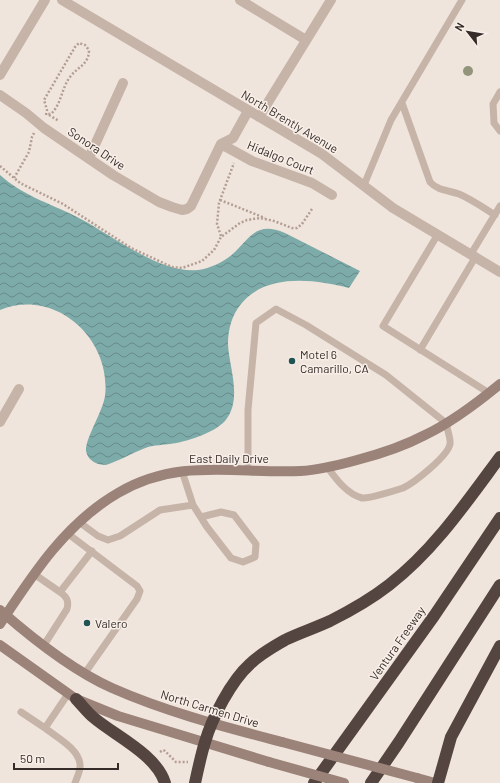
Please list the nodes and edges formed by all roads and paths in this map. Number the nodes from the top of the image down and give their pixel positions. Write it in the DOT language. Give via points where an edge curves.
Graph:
graph roads {
  1 [pos="45,0"];
  2 [pos="62,0"];
  3 [pos="240,0"];
  4 [pos="331,0"];
  5 [pos="462,0"];
  6 [pos="306,40"];
  7 [pos="0,75"];
  8 [pos="123,83"];
  9 [pos="500,92"];
  10 [pos="0,95"];
  11 [pos="402,103"];
  12 [pos="248,111"];
  13 [pos="47,114"];
  14 [pos="259,117"];
  15 [pos="59,121"];
  16 [pos="40,124"];
  17 [pos="500,131"];
  18 [pos="221,144"];
  19 [pos="238,153"];
  20 [pos="89,158"];
  21 [pos="0,166"];
  22 [pos="14,179"];
  23 [pos="364,185"];
  24 [pos="332,195"];
  25 [pos="220,200"];
  26 [pos="500,206"];
  27 [pos="312,209"];
  28 [pos="495,214"];
  29 [pos="267,219"];
  30 [pos="438,234"];
  31 [pos="221,237"];
  32 [pos="473,255"];
  33 [pos="500,272"];
  34 [pos="420,350"];
  35 [pos="500,384"];
  36 [pos="19,390"];
  37 [pos="489,393"];
  38 [pos="0,422"];
  39 [pos="446,423"];
  40 [pos="500,457"];
  41 [pos="328,468"];
  42 [pos="182,471"];
  43 [pos="248,471"];
  44 [pos="193,505"];
  45 [pos="200,517"];
  46 [pos="500,518"];
  47 [pos="79,522"];
  48 [pos="67,533"];
  49 [pos="92,551"];
  50 [pos="34,574"];
  51 [pos="500,585"];
  52 [pos="60,592"];
  53 [pos="2,616"];
  54 [pos="0,645"];
  55 [pos="44,645"];
  56 [pos="500,646"];
  57 [pos="85,673"];
  58 [pos="72,697"];
  59 [pos="20,712"];
  60 [pos="212,723"];
  61 [pos="45,728"];
  62 [pos="205,742"];
  63 [pos="159,752"];
  64 [pos="192,763"];
  65 [pos="75,783"];
  66 [pos="165,783"];
  67 [pos="196,783"];
  68 [pos="314,783"];
  69 [pos="344,783"];
  70 [pos="371,783"];
  71 [pos="435,783"];
  72 [pos="438,783"];
  1 -- 7 [label="street"];
  2 -- 12 [label="street, North Brently Avenue"];
  3 -- 6 [label="street"];
  4 -- 6 [label="street"];
  5 -- 11 [label="lane"];
  6 -- 14 [label="street"];
  8 -- 20 [label="street"];
  9 -- 17 [label="lane" via="493,104 494,123"];
  10 -- 16 [label="street, Sonora Drive"];
  11 -- 23 [label="lane" via="391,120"];
  11 -- 28 [label="lane" via="430,182 441,190 459,194"];
  12 -- 14 [label="street, North Brently Avenue"];
  12 -- 18 [label="street" via="233,138"];
  13 -- 13 [label="path" via="44,100 75,47 79,44 86,45 89,50 87,60 68,79 58,106 51,114"];
  13 -- 15 [label="path"];
  13 -- 16 [label="path"];
  14 -- 23 [label="street, North Brently Avenue" via="322,154"];
  16 -- 20 [label="street, Sonora Drive"];
  16 -- 22 [label="path" via="32,137 29,152"];
  18 -- 19 [label="street, Hidalgo Court"];
  18 -- 20 [label="street, Sonora Drive" via="191,206 182,210 159,202"];
  19 -- 24 [label="street, Hidalgo Court" via="252,161 312,183"];
  19 -- 25 [label="path"];
  21 -- 22 [label="path"];
  22 -- 31 [label="path" via="63,204 131,248 172,267 182,268 202,261 214,250"];
  23 -- 30 [label="street, North Brently Avenue" via="392,208"];
  25 -- 29 [label="path"];
  25 -- 31 [label="path" via="217,219"];
  26 -- 28 [label="lane"];
  27 -- 29 [label="path" via="297,228"];
  28 -- 32 [label="lane"];
  29 -- 31 [label="path" via="247,220"];
  30 -- 32 [label="street, North Brently Avenue"];
  30 -- 34 [label="lane" via="383,326"];
  32 -- 33 [label="street, North Brently Avenue"];
  32 -- 34 [label="lane"];
  34 -- 37 [label="lane"];
  35 -- 37 [label="main road, East Daily Drive"];
  36 -- 38 [label="street"];
  37 -- 39 [label="main road, East Daily Drive"];
  39 -- 41 [label="main road, East Daily Drive" via="425,436 384,453"];
  39 -- 41 [label="lane" via="450,444 446,453 404,487 361,498 346,490"];
  39 -- 43 [label="lane" via="386,376 276,309 256,323 248,410"];
  40 -- 60 [label="highway" via="432,546 407,570 372,598 267,650 249,664 236,680"];
  41 -- 43 [label="main road, East Daily Drive"];
  42 -- 43 [label="main road, East Daily Drive"];
  42 -- 44 [label="lane"];
  42 -- 47 [label="main road, East Daily Drive" via="154,477 131,486 103,502"];
  44 -- 45 [label="lane"];
  44 -- 47 [label="lane" via="160,510 120,536 108,540"];
  45 -- 45 [label="lane" via="231,558 243,562 254,557 256,544 234,515 221,512"];
  46 -- 68 [label="highway, Ventura Freeway" via="434,616"];
  47 -- 48 [label="main road, East Daily Drive"];
  48 -- 49 [label="lane"];
  48 -- 50 [label="main road, East Daily Drive"];
  49 -- 52 [label="lane"];
  49 -- 57 [label="lane" via="140,591"];
  50 -- 52 [label="lane"];
  50 -- 53 [label="main road, East Daily Drive"];
  51 -- 70 [label="highway"];
  52 -- 55 [label="lane" via="69,602 68,609"];
  53 -- 55 [label="main road, North Carmen Drive"];
  54 -- 58 [label="main road"];
  55 -- 57 [label="main road, North Carmen Drive"];
  56 -- 72 [label="highway" via="451,737"];
  57 -- 60 [label="main road, North Carmen Drive" via="139,699"];
  58 -- 61 [label="lane"];
  58 -- 62 [label="main road" via="118,716"];
  58 -- 66 [label="highway" via="93,717 151,761"];
  59 -- 61 [label="lane"];
  60 -- 62 [label="highway"];
  60 -- 71 [label="main road, North Carmen Drive, bridge"];
  61 -- 65 [label="lane" via="78,757 80,765"];
  62 -- 67 [label="highway"];
  62 -- 69 [label="main road, bridge"];
  63 -- 64 [label="path" via="163,750 176,762"];
}
